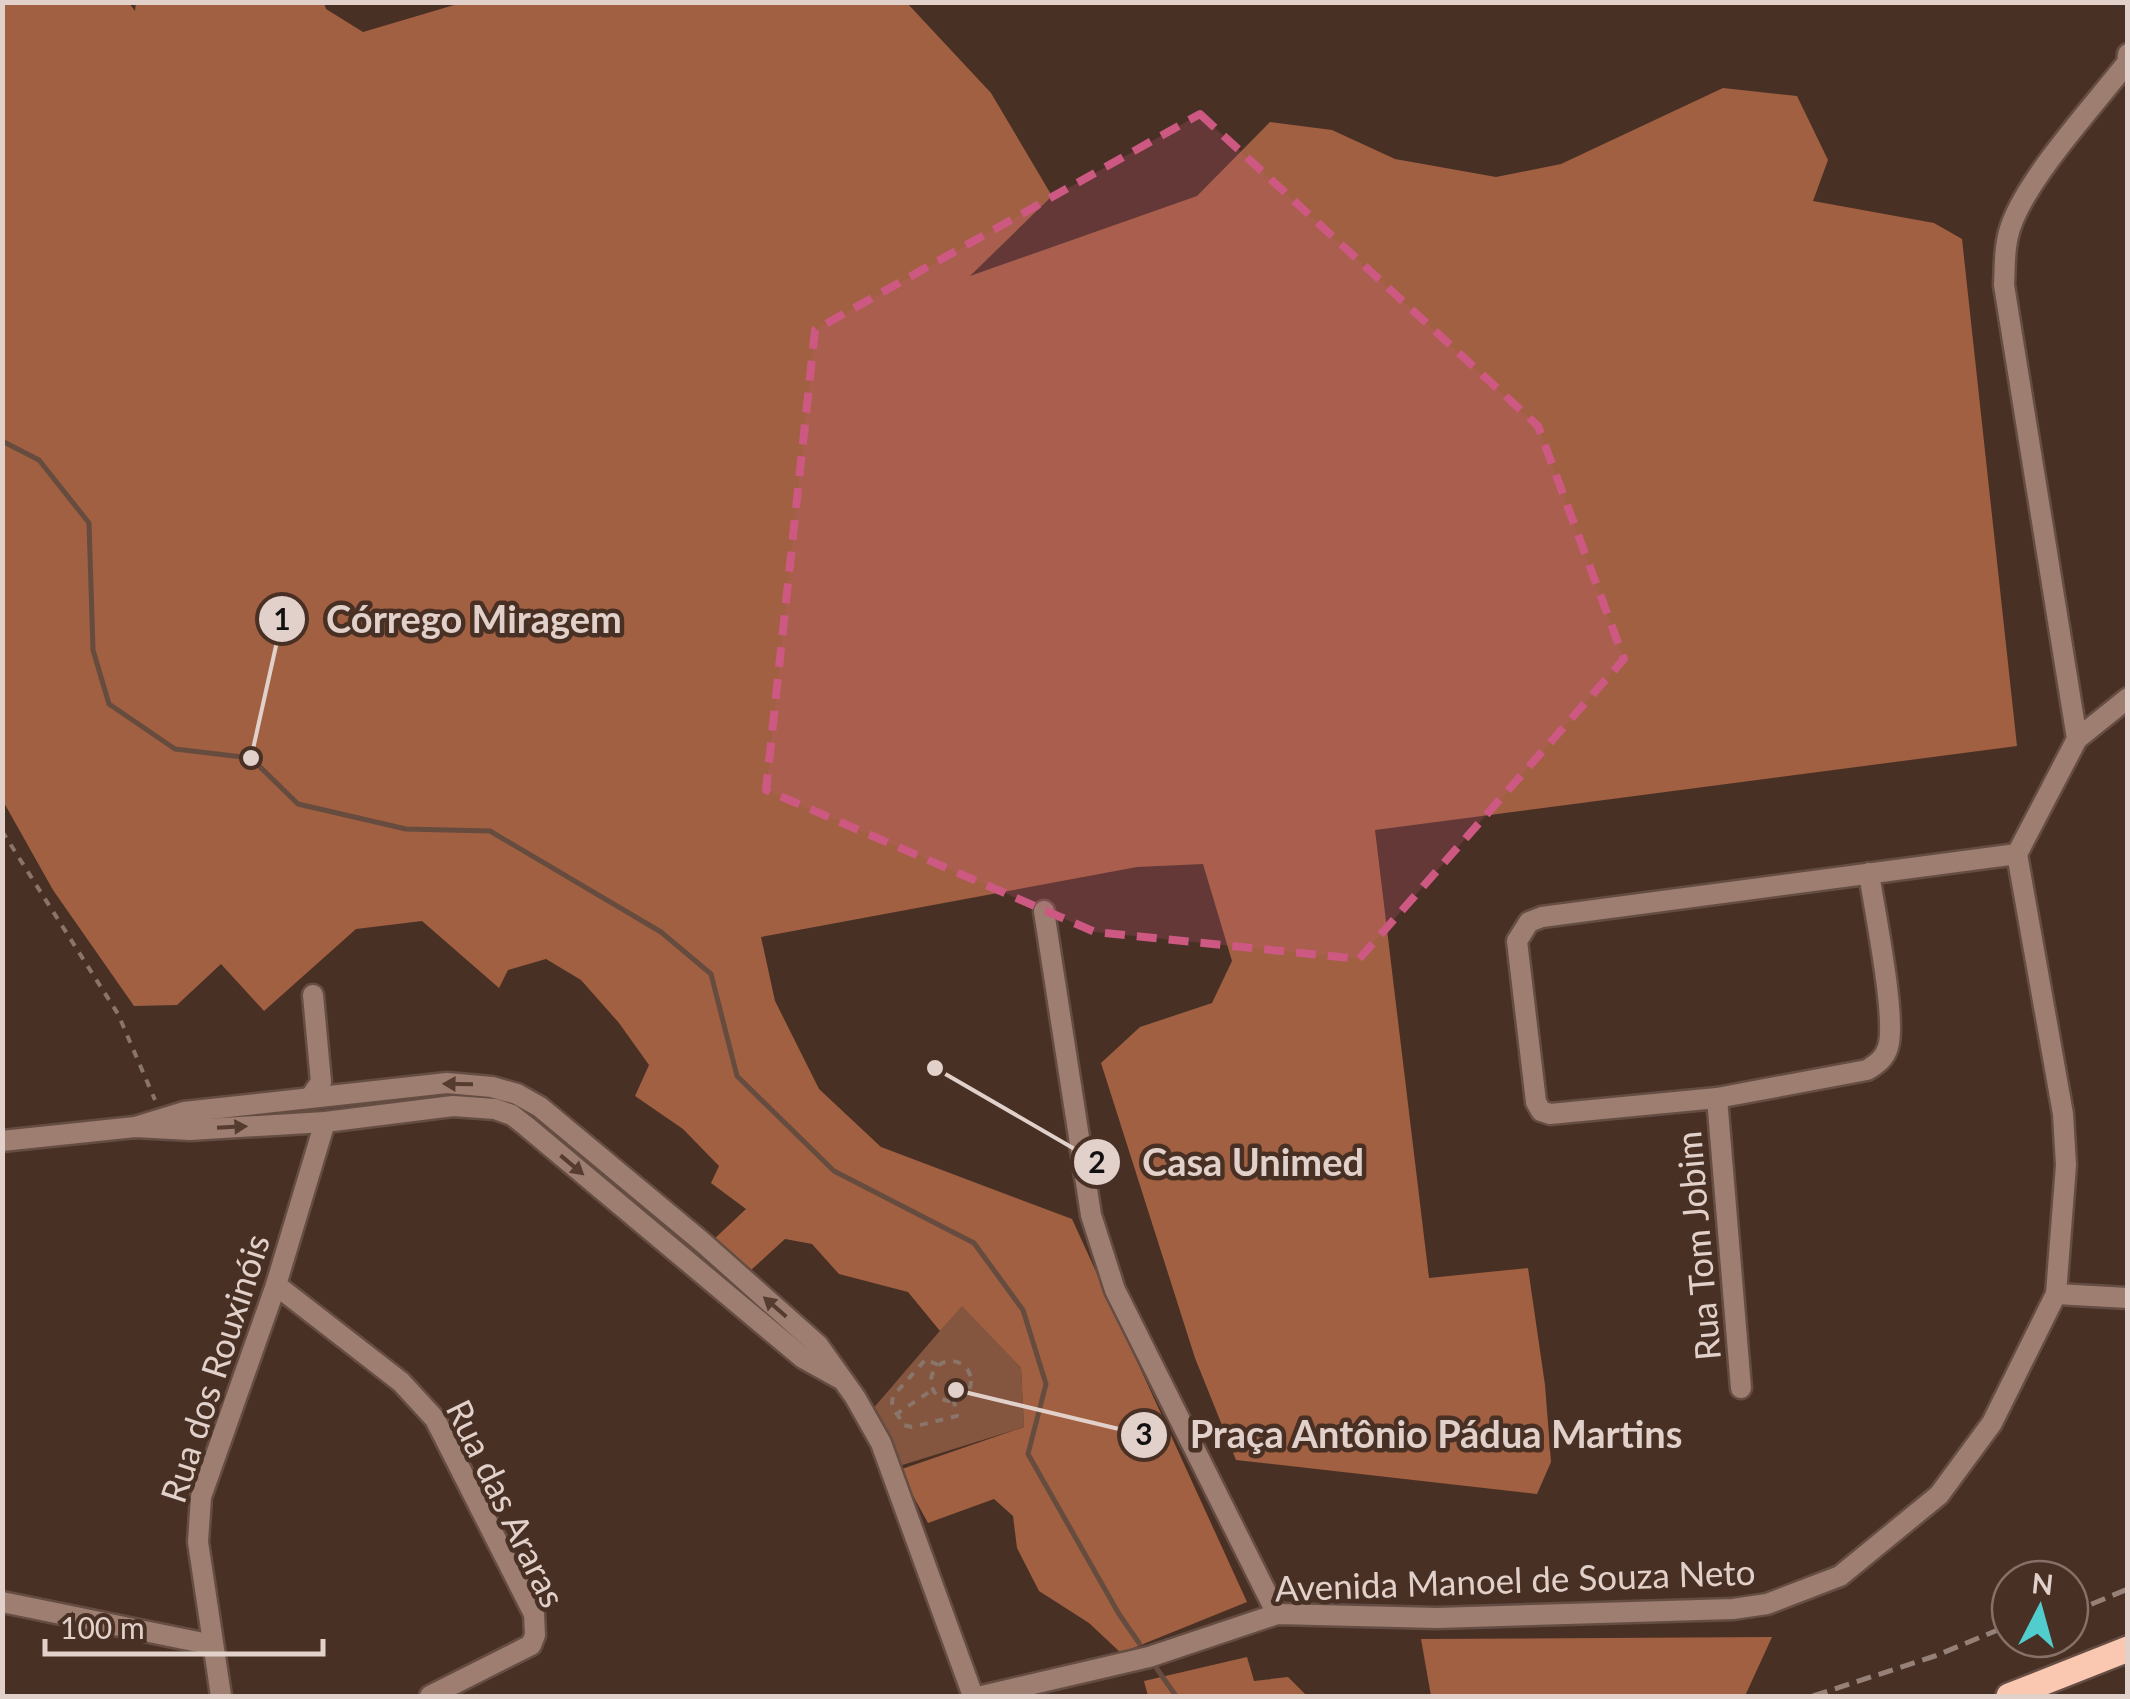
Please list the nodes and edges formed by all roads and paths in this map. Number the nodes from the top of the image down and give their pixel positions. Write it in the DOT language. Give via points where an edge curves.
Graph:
graph roads {
  1 [pos="2128,54"];
  2 [pos="2127,62"];
  3 [pos="2128,698"];
  4 [pos="2077,739"];
  5 [pos="2,831"];
  6 [pos="2017,854"];
  7 [pos="1869,873"];
  8 [pos="1044,911"];
  9 [pos="313,995"];
  10 [pos="321,1091"];
  11 [pos="1718,1098"];
  12 [pos="497,1099"];
  13 [pos="162,1118"];
  14 [pos="325,1122"];
  15 [pos="135,1128"];
  16 [pos="2,1141"];
  17 [pos="276,1285"];
  18 [pos="2056,1294"];
  19 [pos="2128,1298"];
  20 [pos="938,1365"];
  21 [pos="1740,1388"];
  22 [pos="932,1390"];
  23 [pos="954,1402"];
  24 [pos="896,1414"];
  25 [pos="874,1430"];
  26 [pos="2,1602"];
  27 [pos="1277,1614"];
  28 [pos="214,1645"];
  29 [pos="2128,1649"];
  30 [pos="221,1696"];
  31 [pos="430,1696"];
  32 [pos="974,1696"];
  33 [pos="982,1696"];
  34 [pos="2009,1696"];
  1 -- 2 [label="street"];
  2 -- 4 [label="street" via="2032,187 2005,250 2004,286"];
  3 -- 4 [label="street"];
  4 -- 6 [label="street"];
  5 -- 13 [label="path" via="118,1014"];
  6 -- 7 [label="street"];
  6 -- 18 [label="street, Avenida Manoel de Souza Neto" via="2063,1114"];
  7 -- 11 [label="street" via="1890,1019 1888,1050 1867,1070"];
  7 -- 11 [label="street" via="1542,917 1521,930 1517,941 1541,1110"];
  8 -- 27 [label="street" via="1102,1256"];
  9 -- 10 [label="street"];
  12 -- 10 [label="street, one-way" via="447,1082"];
  10 -- 13 [label="street"];
  11 -- 21 [label="street, Rua Tom Jobim"];
  12 -- 14 [label="street"];
  12 -- 25 [label="street" via="802,1358 840,1378"];
  13 -- 15 [label="street"];
  15 -- 14 [label="street, one-way"];
  14 -- 17 [label="street, Rua dos Rouxinóis"];
  15 -- 16 [label="street"];
  17 -- 28 [label="street, Rua dos Rouxinóis" via="201,1497 198,1542"];
  17 -- 31 [label="street, Rua das Araras" via="401,1382 435,1419 534,1614 531,1645"];
  18 -- 19 [label="street"];
  18 -- 27 [label="street, Avenida Manoel de Souza Neto" via="1992,1422 1939,1495 1840,1576 1804,1592 1733,1609 1437,1618"];
  20 -- 22 [label="path"];
  20 -- 23 [label="path" via="958,1362 968,1370 970,1390"];
  20 -- 24 [label="path" via="926,1360 893,1396"];
  22 -- 23 [label="path"];
  22 -- 24 [label="path"];
  23 -- 24 [label="path" via="956,1416 912,1427"];
  24 -- 25 [label="path"];
  25 -- 32 [label="street"];
  26 -- 28 [label="street"];
  27 -- 33 [label="street, Avenida Manoel de Souza Neto" via="1149,1657"];
  28 -- 30 [label="street, Rua dos Rouxinóis"];
  29 -- 34 [label="main road"];
}
